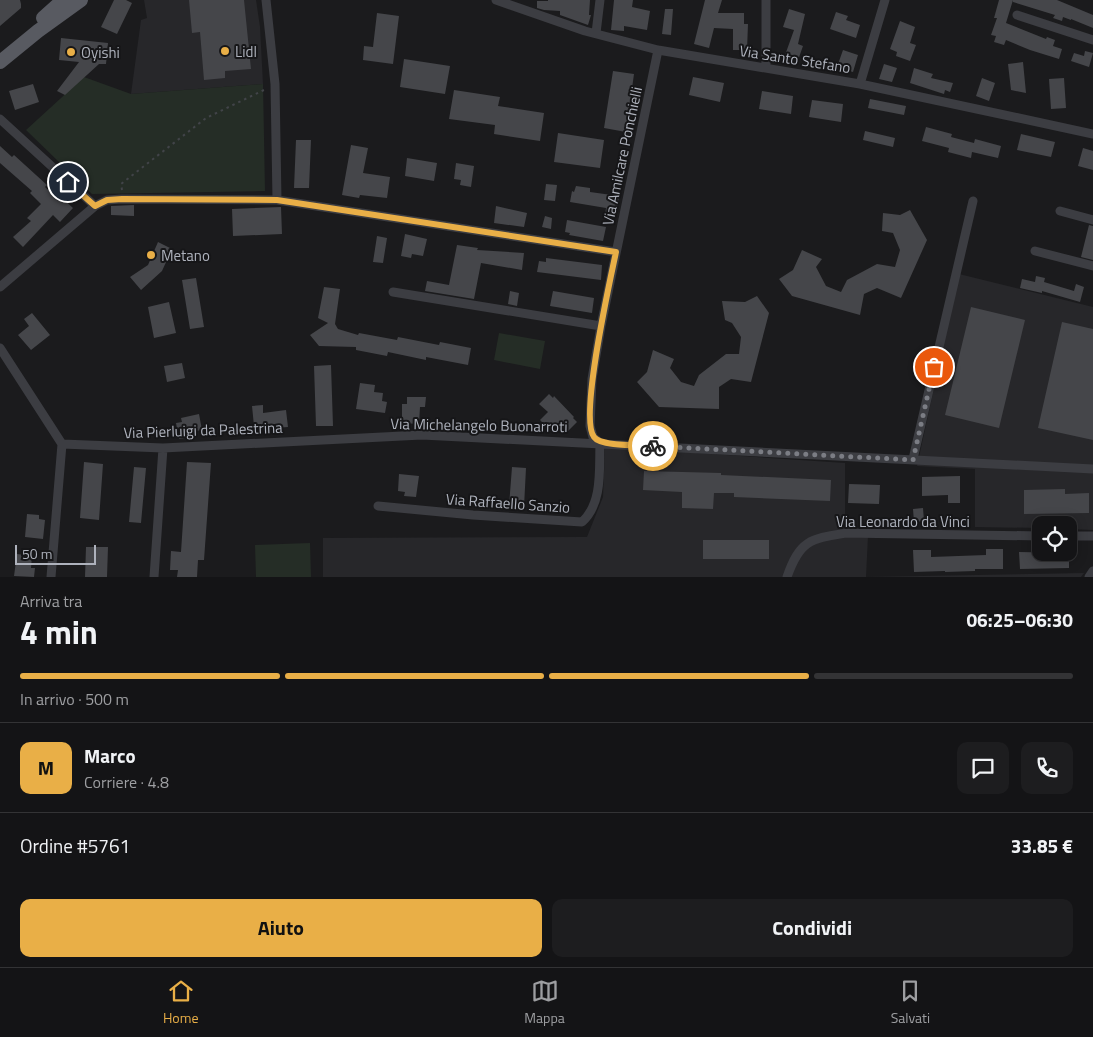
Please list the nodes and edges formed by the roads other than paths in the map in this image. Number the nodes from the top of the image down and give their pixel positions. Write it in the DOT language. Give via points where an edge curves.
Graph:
graph roads {
  1 [pos="63,0"];
  2 [pos="81,0"];
  3 [pos="266,0"];
  4 [pos="496,0"];
  5 [pos="600,0"];
  6 [pos="766,0"];
  7 [pos="885,0"];
  8 [pos="521,4"];
  9 [pos="1016,15"];
  10 [pos="596,33"];
  11 [pos="1093,40"];
  12 [pos="0,50"];
  13 [pos="658,50"];
  14 [pos="0,62"];
  15 [pos="766,68"];
  16 [pos="860,84"];
  17 [pos="0,119"];
  18 [pos="1093,134"];
  19 [pos="277,200"];
  20 [pos="973,201"];
  21 [pos="95,206"];
  22 [pos="1060,211"];
  23 [pos="1093,220"];
  24 [pos="1035,251"];
  25 [pos="616,252"];
  26 [pos="1093,266"];
  27 [pos="0,287"];
  28 [pos="393,292"];
  29 [pos="601,326"];
  30 [pos="0,348"];
  31 [pos="344,439"];
  32 [pos="600,443"];
  33 [pos="62,444"];
  34 [pos="163,448"];
  35 [pos="913,460"];
  36 [pos="1093,469"];
  37 [pos="378,506"];
  38 [pos="1032,536"];
  39 [pos="1077,536"];
  40 [pos="1093,536"];
  41 [pos="1093,571"];
  42 [pos="51,577"];
  43 [pos="154,577"];
  44 [pos="787,577"];
  45 [pos="1089,577"];
  1 -- 12 [label="main road" via="49,15"];
  2 -- 14 [label="main road"];
  3 -- 19 [label="street" via="275,84"];
  4 -- 8 [label="street, Via Santo Stefano"];
  5 -- 10 [label="street"];
  6 -- 15 [label="street"];
  7 -- 16 [label="street"];
  8 -- 10 [label="street, Via Santo Stefano"];
  9 -- 11 [label="street"];
  10 -- 13 [label="street, Via Santo Stefano"];
  13 -- 15 [label="street, Via Santo Stefano"];
  13 -- 25 [label="street, Via Amilcare Ponchielli"];
  15 -- 16 [label="street, Via Santo Stefano"];
  16 -- 18 [label="street, Via Santo Stefano"];
  17 -- 21 [label="street"];
  19 -- 21 [label="street" via="122,199 107,200"];
  19 -- 25 [label="street"];
  20 -- 35 [label="street"];
  21 -- 27 [label="street"];
  22 -- 23 [label="street"];
  24 -- 26 [label="street"];
  25 -- 29 [label="street, Via Amilcare Ponchielli"];
  28 -- 29 [label="street"];
  29 -- 32 [label="street, Via Amilcare Ponchielli" via="592,379 590,426 593,437"];
  30 -- 33 [label="street"];
  31 -- 32 [label="street, Via Michelangelo Buonarroti" via="422,435"];
  31 -- 34 [label="street, Via Pierluigi da Palestrina"];
  32 -- 35 [label="street, Via Michelangelo Buonarroti"];
  32 -- 37 [label="street, Via Raffaello Sanzio" via="597,496 588,517 582,522 473,516"];
  33 -- 34 [label="street, Via Pierluigi da Palestrina"];
  33 -- 42 [label="street"];
  34 -- 43 [label="street"];
  35 -- 36 [label="street, Via Michelangelo Buonarroti"];
  38 -- 44 [label="street, Via Leonardo da Vinci" via="846,533 816,538 797,554"];
  39 -- 40 [label="street"];
  41 -- 45 [label="street"];
}
